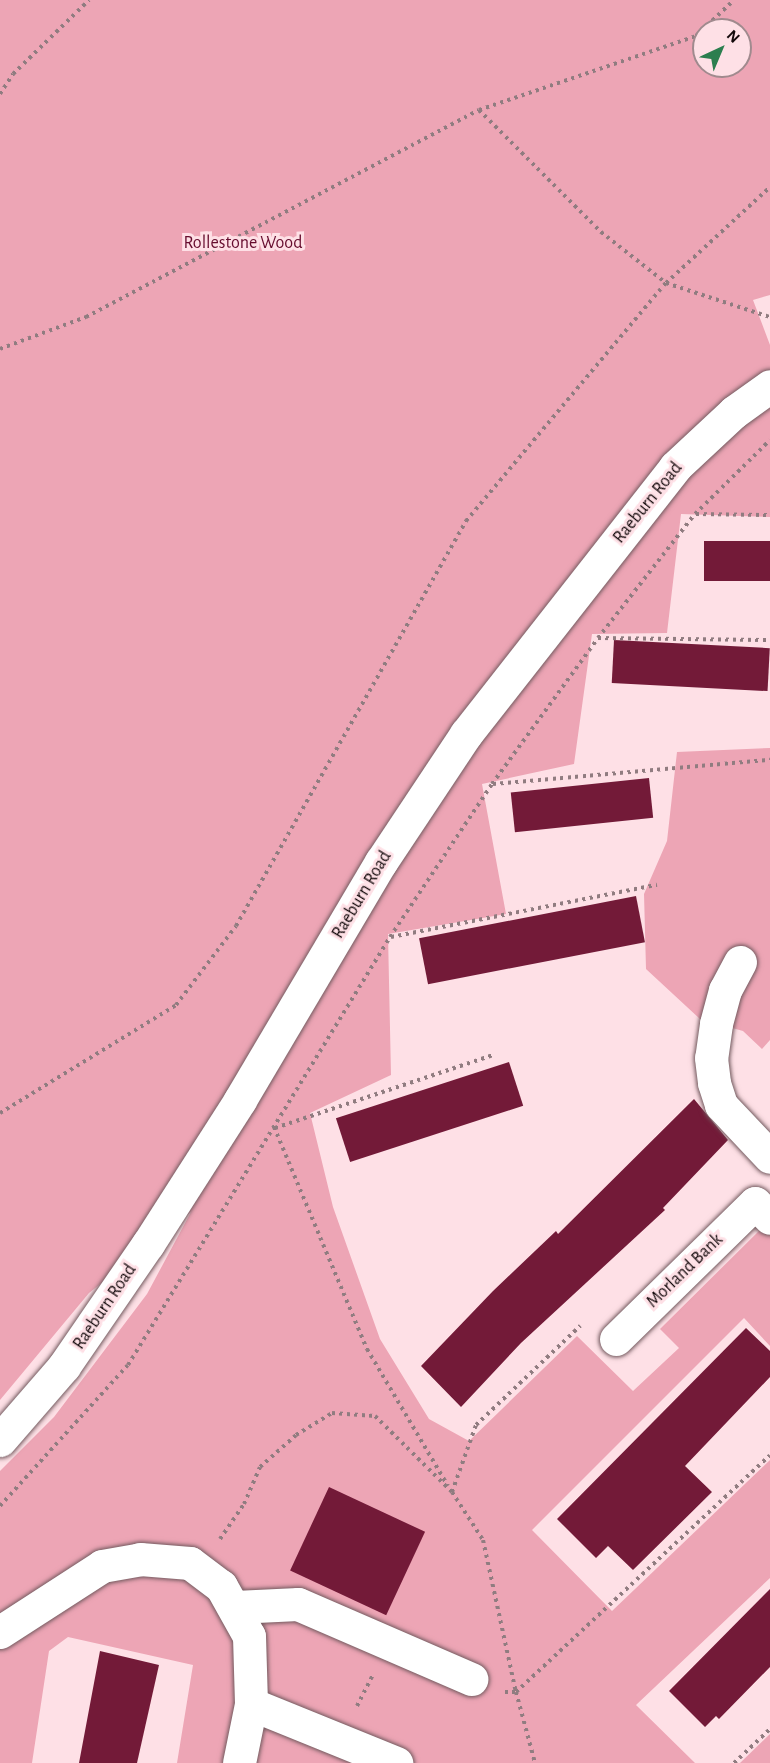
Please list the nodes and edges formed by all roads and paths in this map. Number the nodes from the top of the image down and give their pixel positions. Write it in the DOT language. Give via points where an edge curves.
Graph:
graph roads {
  1 [pos="89,0"];
  2 [pos="734,0"];
  3 [pos="0,93"];
  4 [pos="479,110"];
  5 [pos="770,187"];
  6 [pos="666,283"];
  7 [pos="770,317"];
  8 [pos="0,349"];
  9 [pos="770,386"];
  10 [pos="770,440"];
  11 [pos="693,450"];
  12 [pos="694,514"];
  13 [pos="770,515"];
  14 [pos="598,638"];
  15 [pos="770,640"];
  16 [pos="770,759"];
  17 [pos="492,784"];
  18 [pos="657,885"];
  19 [pos="390,937"];
  20 [pos="740,962"];
  21 [pos="493,1055"];
  22 [pos="240,1100"];
  23 [pos="0,1113"];
  24 [pos="275,1128"];
  25 [pos="770,1157"];
  26 [pos="765,1203"];
  27 [pos="616,1339"];
  28 [pos="0,1440"];
  29 [pos="770,1455"];
  30 [pos="452,1492"];
  31 [pos="0,1506"];
  32 [pos="189,1563"];
  33 [pos="235,1607"];
  34 [pos="0,1632"];
  35 [pos="389,1645"];
  36 [pos="471,1679"];
  37 [pos="516,1692"];
  38 [pos="251,1704"];
  39 [pos="770,1729"];
  40 [pos="340,1739"];
  41 [pos="239,1763"];
  42 [pos="396,1763"];
  43 [pos="535,1763"];
  44 [pos="734,1763"];
  1 -- 3 [label="path" via="13,74"];
  2 -- 4 [label="path" via="696,36"];
  4 -- 6 [label="path" via="601,232"];
  4 -- 8 [label="path" via="86,317"];
  5 -- 6 [label="path"];
  6 -- 7 [label="path"];
  6 -- 23 [label="path" via="466,521 236,926 176,1005"];
  9 -- 11 [label="street, Raeburn Road" via="734,411"];
  10 -- 12 [label="path"];
  11 -- 12 [label="path"];
  11 -- 22 [label="street, Raeburn Road" via="667,476 466,734 381,862"];
  12 -- 13 [label="path"];
  12 -- 14 [label="path"];
  14 -- 15 [label="path"];
  14 -- 17 [label="path"];
  16 -- 17 [label="path"];
  17 -- 19 [label="path"];
  18 -- 19 [label="path"];
  19 -- 24 [label="path"];
  20 -- 25 [label="street" via="725,990 716,1023 711,1058 714,1083 721,1105"];
  21 -- 24 [label="path"];
  22 -- 24 [label="path"];
  22 -- 28 [label="street, Raeburn Road" via="64,1366"];
  24 -- 30 [label="path" via="367,1348"];
  24 -- 31 [label="path" via="128,1365"];
  26 -- 27 [label="street, Morland Bank"];
  27 -- 30 [label="path" via="592,1313 476,1425"];
  29 -- 37 [label="path"];
  30 -- 32 [label="path" via="375,1416 332,1413 296,1435 260,1467 244,1504 219,1540"];
  30 -- 37 [label="path" via="483,1540"];
  32 -- 33 [label="street" via="221,1586"];
  32 -- 34 [label="street" via="140,1559 102,1566"];
  33 -- 35 [label="street" via="298,1604"];
  33 -- 38 [label="street" via="249,1636"];
  35 -- 36 [label="street"];
  35 -- 40 [label="path"];
  36 -- 37 [label="path" via="497,1692"];
  37 -- 43 [label="path"];
  38 -- 40 [label="street"];
  38 -- 41 [label="street"];
  39 -- 44 [label="path"];
  40 -- 42 [label="street"];
}
